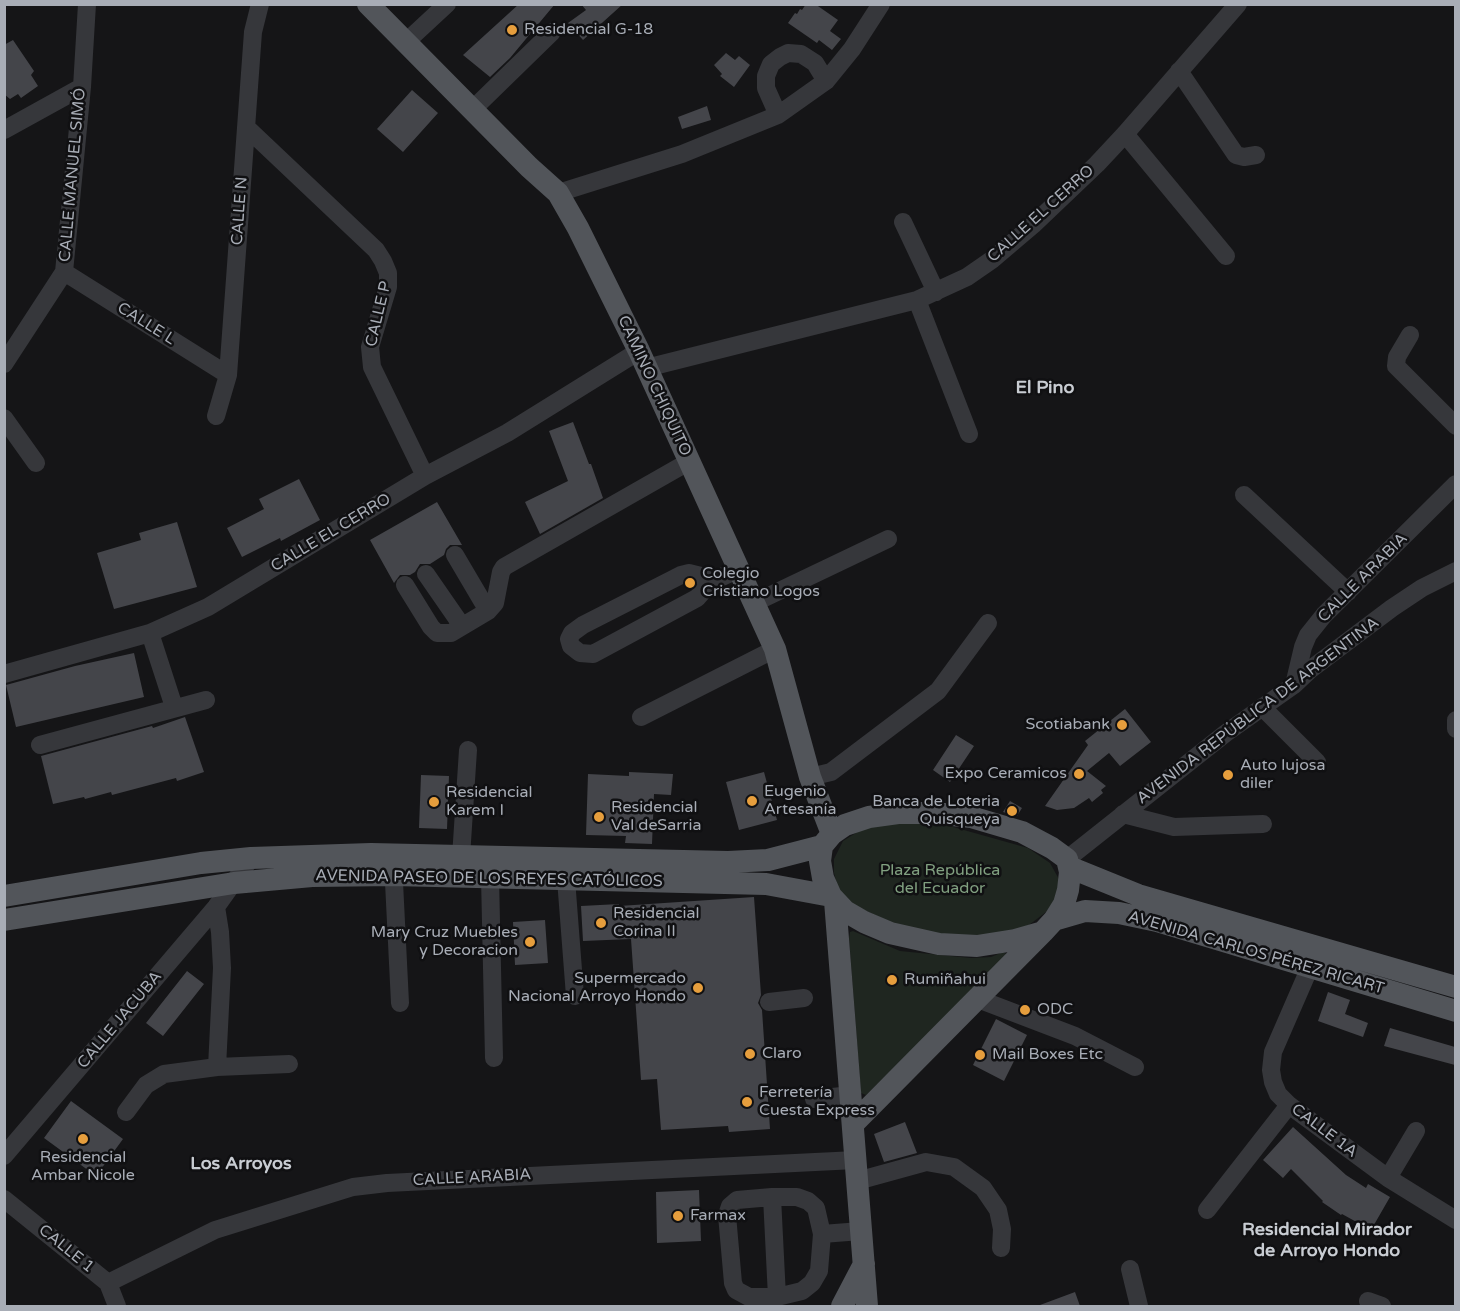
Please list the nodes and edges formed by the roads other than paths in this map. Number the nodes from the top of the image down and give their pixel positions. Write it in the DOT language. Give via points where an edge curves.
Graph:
graph roads {
  1 [pos="87,4"];
  2 [pos="260,4"];
  3 [pos="368,4"];
  4 [pos="447,4"];
  5 [pos="881,4"];
  6 [pos="1238,4"];
  7 [pos="552,32"];
  8 [pos="406,42"];
  9 [pos="1179,71"];
  10 [pos="826,81"];
  11 [pos="82,87"];
  12 [pos="472,110"];
  13 [pos="778,115"];
  14 [pos="246,127"];
  15 [pos="4,130"];
  16 [pos="1125,134"];
  17 [pos="1256,155"];
  18 [pos="558,193"];
  19 [pos="903,222"];
  20 [pos="1226,256"];
  21 [pos="64,272"];
  22 [pos="936,292"];
  23 [pos="917,300"];
  24 [pos="1410,335"];
  25 [pos="642,359"];
  26 [pos="4,364"];
  27 [pos="228,375"];
  28 [pos="216,416"];
  29 [pos="4,418"];
  30 [pos="1455,426"];
  31 [pos="969,434"];
  32 [pos="690,461"];
  33 [pos="36,463"];
  34 [pos="425,476"];
  35 [pos="1455,484"];
  36 [pos="1244,495"];
  37 [pos="888,539"];
  38 [pos="455,555"];
  39 [pos="739,569"];
  40 [pos="1455,571"];
  41 [pos="426,574"];
  42 [pos="711,582"];
  43 [pos="405,585"];
  44 [pos="1348,592"];
  45 [pos="754,603"];
  46 [pos="488,610"];
  47 [pos="988,623"];
  48 [pos="462,626"];
  49 [pos="150,633"];
  50 [pos="775,650"];
  51 [pos="4,674"];
  52 [pos="1294,685"];
  53 [pos="206,700"];
  54 [pos="174,707"];
  55 [pos="1262,707"];
  56 [pos="641,717"];
  57 [pos="1455,720"];
  58 [pos="1455,729"];
  59 [pos="40,745"];
  60 [pos="468,750"];
  61 [pos="1317,762"];
  62 [pos="810,777"];
  63 [pos="1123,814"];
  64 [pos="1263,824"];
  65 [pos="827,840"];
  66 [pos="461,856"];
  67 [pos="251,858"];
  68 [pos="1068,863"];
  69 [pos="394,865"];
  70 [pos="490,877"];
  71 [pos="566,879"];
  72 [pos="234,883"];
  73 [pos="4,896"];
  74 [pos="833,899"];
  75 [pos="216,907"];
  76 [pos="4,920"];
  77 [pos="1049,926"];
  78 [pos="1310,967"];
  79 [pos="1455,987"];
  80 [pos="575,996"];
  81 [pos="804,998"];
  82 [pos="978,999"];
  83 [pos="770,1002"];
  84 [pos="400,1003"];
  85 [pos="1455,1011"];
  86 [pos="494,1058"];
  87 [pos="289,1064"];
  88 [pos="218,1067"];
  89 [pos="1135,1067"];
  90 [pos="851,1095"];
  91 [pos="814,1099"];
  92 [pos="1289,1105"];
  93 [pos="126,1112"];
  94 [pos="853,1124"];
  95 [pos="1416,1131"];
  96 [pos="4,1156"];
  97 [pos="856,1170"];
  98 [pos="1388,1178"];
  99 [pos="772,1197"];
  100 [pos="4,1199"];
  101 [pos="1207,1210"];
  102 [pos="1455,1220"];
  103 [pos="861,1231"];
  104 [pos="822,1234"];
  105 [pos="1001,1248"];
  106 [pos="864,1263"];
  107 [pos="1130,1269"];
  108 [pos="108,1284"];
  109 [pos="777,1297"];
  110 [pos="117,1306"];
  111 [pos="842,1306"];
  112 [pos="867,1306"];
  113 [pos="1139,1306"];
  1 -- 11 [label="street, CALLE MANUEL SIMÓ"];
  2 -- 14 [label="street, CALLE N" via="253,32"];
  3 -- 8 [label="main road, CAMINO CHIQUITO"];
  4 -- 8 [label="street"];
  5 -- 10 [label="street" via="852,50"];
  6 -- 9 [label="street, CALLE EL CERRO"];
  7 -- 12 [label="street"];
  8 -- 12 [label="main road, CAMINO CHIQUITO"];
  9 -- 16 [label="street, CALLE EL CERRO"];
  9 -- 17 [label="street" via="1236,155"];
  10 -- 13 [label="street"];
  10 -- 13 [label="street" via="815,63 801,54 780,57 771,64 766,76 766,88"];
  11 -- 15 [label="street"];
  11 -- 21 [label="street, CALLE MANUEL SIMÓ"];
  12 -- 18 [label="main road, CAMINO CHIQUITO"];
  13 -- 18 [label="street" via="681,154"];
  14 -- 27 [label="street, CALLE N"];
  14 -- 34 [label="street, CALLE P" via="376,250 386,267 388,287 372,340 372,367"];
  16 -- 20 [label="street"];
  16 -- 22 [label="street, CALLE EL CERRO" via="993,259 968,277"];
  18 -- 25 [label="main road, CAMINO CHIQUITO"];
  19 -- 22 [label="street"];
  21 -- 26 [label="street, CALLE MANUEL SIMÓ"];
  21 -- 27 [label="street, CALLE L"];
  22 -- 23 [label="street, CALLE EL CERRO"];
  23 -- 25 [label="street, CALLE EL CERRO"];
  23 -- 31 [label="street"];
  24 -- 30 [label="street" via="1396,357 1396,366"];
  25 -- 32 [label="main road, CAMINO CHIQUITO"];
  25 -- 34 [label="street, CALLE EL CERRO"];
  27 -- 28 [label="street, CALLE N"];
  29 -- 33 [label="street"];
  32 -- 39 [label="main road, CAMINO CHIQUITO"];
  32 -- 46 [label="street" via="504,567 497,597"];
  34 -- 49 [label="street, CALLE EL CERRO" via="208,607"];
  35 -- 44 [label="street, CALLE ARABIA"];
  36 -- 44 [label="street"];
  37 -- 45 [label="street"];
  38 -- 46 [label="street"];
  39 -- 42 [label="street"];
  39 -- 45 [label="main road, CAMINO CHIQUITO"];
  40 -- 52 [label="street, AVENIDA REPÚBLICA DE ARGENTINA" via="1392,608"];
  41 -- 48 [label="street"];
  42 -- 42 [label="street" via="689,573 681,575 583,625 572,633 571,646 580,653 592,654 698,598"];
  43 -- 48 [label="street" via="437,633 451,633"];
  44 -- 52 [label="street, CALLE ARABIA" via="1308,635"];
  45 -- 50 [label="main road, CAMINO CHIQUITO"];
  46 -- 48 [label="street"];
  47 -- 62 [label="street" via="938,692 831,772"];
  49 -- 51 [label="street, CALLE EL CERRO"];
  49 -- 54 [label="street"];
  50 -- 56 [label="street"];
  50 -- 62 [label="main road, CAMINO CHIQUITO"];
  52 -- 55 [label="street, AVENIDA REPÚBLICA DE ARGENTINA"];
  53 -- 54 [label="street"];
  54 -- 59 [label="street"];
  55 -- 61 [label="street"];
  55 -- 63 [label="street, AVENIDA REPÚBLICA DE ARGENTINA"];
  57 -- 58 [label="street"];
  60 -- 66 [label="street"];
  62 -- 65 [label="main road, CAMINO CHIQUITO"];
  63 -- 64 [label="street" via="1174,827"];
  63 -- 68 [label="street, AVENIDA REPÚBLICA DE ARGENTINA"];
  65 -- 66 [label="main road, AVENIDA PASEO DE LOS REYES CATÓLICOS" via="768,860 728,862"];
  65 -- 68 [label="main road" via="845,825 869,817 934,813 1013,829 1052,848"];
  65 -- 74 [label="main road" via="820,861"];
  66 -- 69 [label="main road, AVENIDA PASEO DE LOS REYES CATÓLICOS"];
  67 -- 69 [label="main road, AVENIDA PASEO DE LOS REYES CATÓLICOS" via="315,855"];
  67 -- 72 [label="street, CALLE JACUBA"];
  67 -- 73 [label="main road, AVENIDA PASEO DE LOS REYES CATÓLICOS"];
  68 -- 77 [label="main road" via="1064,904"];
  68 -- 79 [label="main road, AVENIDA CARLOS PÉREZ RICART" via="1138,895"];
  69 -- 70 [label="main road, AVENIDA PASEO DE LOS REYES CATÓLICOS"];
  69 -- 72 [label="main road, AVENIDA PASEO DE LOS REYES CATÓLICOS"];
  69 -- 84 [label="street"];
  70 -- 71 [label="main road, AVENIDA PASEO DE LOS REYES CATÓLICOS"];
  70 -- 86 [label="street"];
  71 -- 74 [label="main road, AVENIDA PASEO DE LOS REYES CATÓLICOS" via="766,884"];
  71 -- 80 [label="street"];
  72 -- 75 [label="street, CALLE JACUBA"];
  72 -- 76 [label="main road, AVENIDA PASEO DE LOS REYES CATÓLICOS"];
  74 -- 77 [label="main road" via="864,922 890,933 939,944 977,946 1015,940"];
  74 -- 90 [label="main road"];
  75 -- 88 [label="street" via="222,968"];
  75 -- 96 [label="street, CALLE JACUBA"];
  77 -- 78 [label="main road, AVENIDA CARLOS PÉREZ RICART" via="1084,911 1119,914 1157,921"];
  77 -- 82 [label="main road"];
  78 -- 85 [label="main road, AVENIDA CARLOS PÉREZ RICART"];
  78 -- 92 [label="street, CALLE 1A" via="1273,1052 1273,1082"];
  81 -- 83 [label="street"];
  82 -- 89 [label="street" via="1075,1036"];
  82 -- 94 [label="main road"];
  87 -- 88 [label="street"];
  88 -- 93 [label="street" via="164,1074 146,1085"];
  90 -- 91 [label="street"];
  90 -- 94 [label="main road"];
  92 -- 98 [label="street, CALLE 1A"];
  92 -- 101 [label="street"];
  94 -- 97 [label="main road"];
  95 -- 98 [label="street"];
  97 -- 103 [label="main road"];
  97 -- 105 [label="street, CALLE ARABIA" via="926,1162 954,1167 983,1188 998,1210"];
  97 -- 108 [label="street, CALLE ARABIA" via="353,1187 216,1230"];
  98 -- 102 [label="street, CALLE 1A"];
  99 -- 104 [label="street" via="808,1201 816,1208"];
  99 -- 109 [label="street"];
  99 -- 109 [label="street" via="738,1200 727,1215 736,1290 749,1298"];
  100 -- 108 [label="street, CALLE 1"];
  103 -- 104 [label="street"];
  103 -- 106 [label="main road"];
  104 -- 109 [label="street" via="819,1271 812,1283 802,1291"];
  106 -- 111 [label="main road"];
  106 -- 112 [label="main road"];
  107 -- 113 [label="street"];
  108 -- 110 [label="street, CALLE 1"];
}
